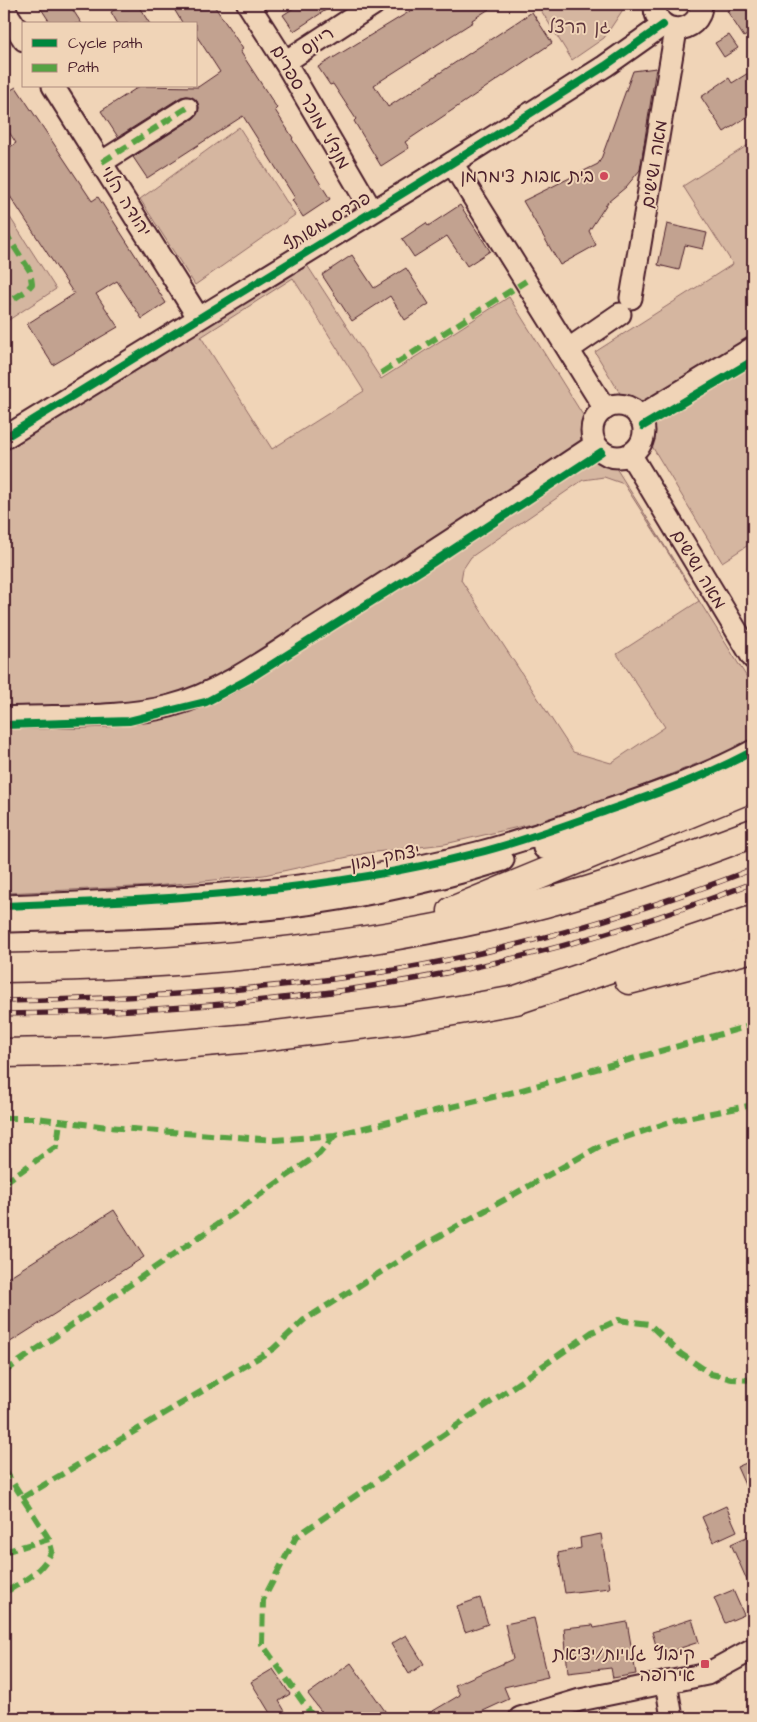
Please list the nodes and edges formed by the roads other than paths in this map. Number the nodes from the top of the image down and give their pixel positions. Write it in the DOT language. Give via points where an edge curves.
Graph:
graph roads {
  1 [pos="248,4"];
  2 [pos="374,4"];
  3 [pos="655,4"];
  4 [pos="701,4"];
  5 [pos="4,9"];
  6 [pos="670,27"];
  7 [pos="22,37"];
  8 [pos="285,62"];
  9 [pos="54,88"];
  10 [pos="187,108"];
  11 [pos="102,162"];
  12 [pos="452,163"];
  13 [pos="372,211"];
  14 [pos="198,317"];
  15 [pos="753,348"];
  16 [pos="569,349"];
  17 [pos="605,409"];
  18 [pos="639,417"];
  19 [pos="4,438"];
  20 [pos="595,445"];
  21 [pos="630,454"];
  22 [pos="753,658"];
  23 [pos="4,718"];
  24 [pos="753,751"];
  25 [pos="753,770"];
  26 [pos="753,787"];
  27 [pos="753,833"];
  28 [pos="4,906"];
  29 [pos="753,920"];
  30 [pos="4,921"];
  31 [pos="390,936"];
  32 [pos="753,948"];
  33 [pos="4,968"];
  34 [pos="516,1000"];
  35 [pos="4,1054"];
  36 [pos="753,1649"];
  37 [pos="666,1682"];
  38 [pos="520,1718"];
  39 [pos="672,1718"];
  1 -- 8 [label="street, מנדלי מוכר ספרים"];
  2 -- 8 [label="street, ריינס"];
  3 -- 6 [label="street" via="655,13"];
  4 -- 6 [label="street, פרדס משותף" via="694,23 683,29"];
  5 -- 7 [label="street"];
  6 -- 12 [label="street, פרדס משותף"];
  6 -- 16 [label="street, מאה ושישים" via="626,306"];
  8 -- 13 [label="street, מנדלי מוכר ספרים"];
  9 -- 11 [label="street, יהודה הלוי"];
  10 -- 11 [label="street"];
  11 -- 14 [label="street, יהודה הלוי"];
  12 -- 13 [label="street, פרדס משותף"];
  12 -- 16 [label="street"];
  13 -- 14 [label="street, פרדס משותף"];
  14 -- 19 [label="street, פרדס משותף"];
  15 -- 18 [label="street"];
  16 -- 17 [label="street"];
  17 -- 18 [label="street" via="616,405 628,407"];
  17 -- 20 [label="street" via="592,427"];
  18 -- 21 [label="street" via="643,436 639,446"];
  20 -- 21 [label="street" via="608,456"];
  20 -- 23 [label="street" via="418,562 203,695 169,706 126,713"];
  21 -- 22 [label="street, מאה ושישים"];
  24 -- 28 [label="street, יצחק נבון" via="690,780 549,832 478,853 388,873 306,886 160,900"];
  25 -- 30 [label="street, יצחק נבון" via="621,824 475,869 352,896 248,911"];
  26 -- 31 [label="highway"];
  27 -- 31 [label="highway" via="546,903"];
  29 -- 34 [label="highway"];
  31 -- 33 [label="highway" via="237,956 77,967"];
  32 -- 34 [label="highway" via="632,980"];
  34 -- 35 [label="highway" via="408,1019 251,1038 102,1051"];
  36 -- 37 [label="street" via="708,1674"];
  37 -- 38 [label="street" via="580,1700"];
  37 -- 39 [label="street"];
}
